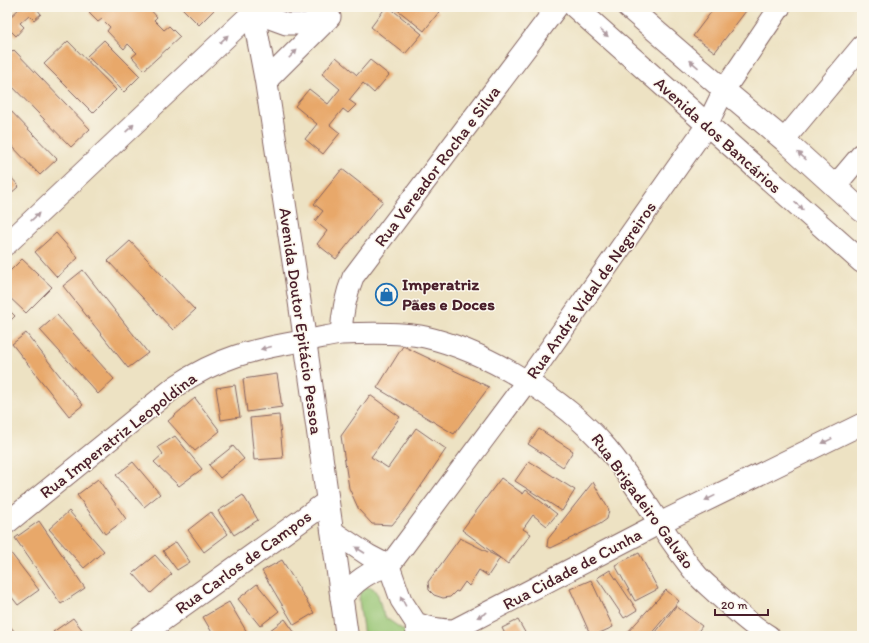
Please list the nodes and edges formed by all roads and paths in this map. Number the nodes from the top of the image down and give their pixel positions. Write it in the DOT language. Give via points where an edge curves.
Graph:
graph roads {
  1 [pos="557,7"];
  2 [pos="574,7"];
  3 [pos="628,7"];
  4 [pos="780,7"];
  5 [pos="252,10"];
  6 [pos="334,12"];
  7 [pos="862,46"];
  8 [pos="266,81"];
  9 [pos="724,90"];
  10 [pos="707,125"];
  11 [pos="784,140"];
  12 [pos="862,154"];
  13 [pos="835,186"];
  14 [pos="862,211"];
  15 [pos="7,244"];
  16 [pos="862,262"];
  17 [pos="340,334"];
  18 [pos="304,341"];
  19 [pos="527,381"];
  20 [pos="862,424"];
  21 [pos="327,502"];
  22 [pos="7,523"];
  23 [pos="660,523"];
  24 [pos="332,531"];
  25 [pos="389,566"];
  26 [pos="341,598"];
  27 [pos="416,629"];
  28 [pos="140,636"];
  29 [pos="347,636"];
  30 [pos="768,636"];
  1 -- 17 [label="street, Rua Vereador Rocha e Silva" via="353,277 346,293"];
  2 -- 10 [label="main road, Avenida dos Bancários, one-way"];
  9 -- 3 [label="main road, one-way"];
  4 -- 9 [label="street, Rua André Vidal de Negreiros"];
  5 -- 6 [label="street" via="286,24 306,24"];
  5 -- 8 [label="main road, Avenida Doutor Epitácio Pessoa"];
  15 -- 5 [label="street, one-way"];
  8 -- 6 [label="street, one-way"];
  7 -- 11 [label="street"];
  8 -- 18 [label="main road, Avenida Doutor Epitácio Pessoa"];
  9 -- 10 [label="street, Rua André Vidal de Negreiros"];
  9 -- 11 [label="main road"];
  10 -- 16 [label="main road, Avenida dos Bancários, one-way"];
  10 -- 19 [label="street, Rua André Vidal de Negreiros"];
  13 -- 11 [label="main road, one-way"];
  12 -- 13 [label="street"];
  13 -- 14 [label="main road"];
  17 -- 18 [label="street, Rua Brigadeiro Galvão"];
  17 -- 19 [label="street, Rua Brigadeiro Galvão" via="423,337 452,345"];
  18 -- 21 [label="main road, Avenida Doutor Epitácio Pessoa"];
  18 -- 22 [label="street, Rua Imperatriz Leopoldina, one-way" via="243,354 213,364 192,375"];
  19 -- 23 [label="street, Rua Brigadeiro Galvão" via="563,406 607,447"];
  19 -- 25 [label="street, Rua André Vidal de Negreiros"];
  20 -- 23 [label="street, Rua Cidade de Cunha, one-way"];
  21 -- 24 [label="main road, Avenida Doutor Epitácio Pessoa"];
  21 -- 28 [label="main road, Rua Carlos de Campos"];
  23 -- 27 [label="street, Rua Cidade de Cunha, one-way" via="454,630"];
  23 -- 30 [label="street, Rua Brigadeiro Galvão" via="697,576 754,627"];
  25 -- 24 [label="street, one-way"];
  24 -- 26 [label="main road, Avenida Doutor Epitácio Pessoa"];
  25 -- 26 [label="street" via="366,574"];
  27 -- 25 [label="street, one-way" via="401,600"];
  26 -- 29 [label="main road, Avenida Doutor Epitácio Pessoa"];
}
